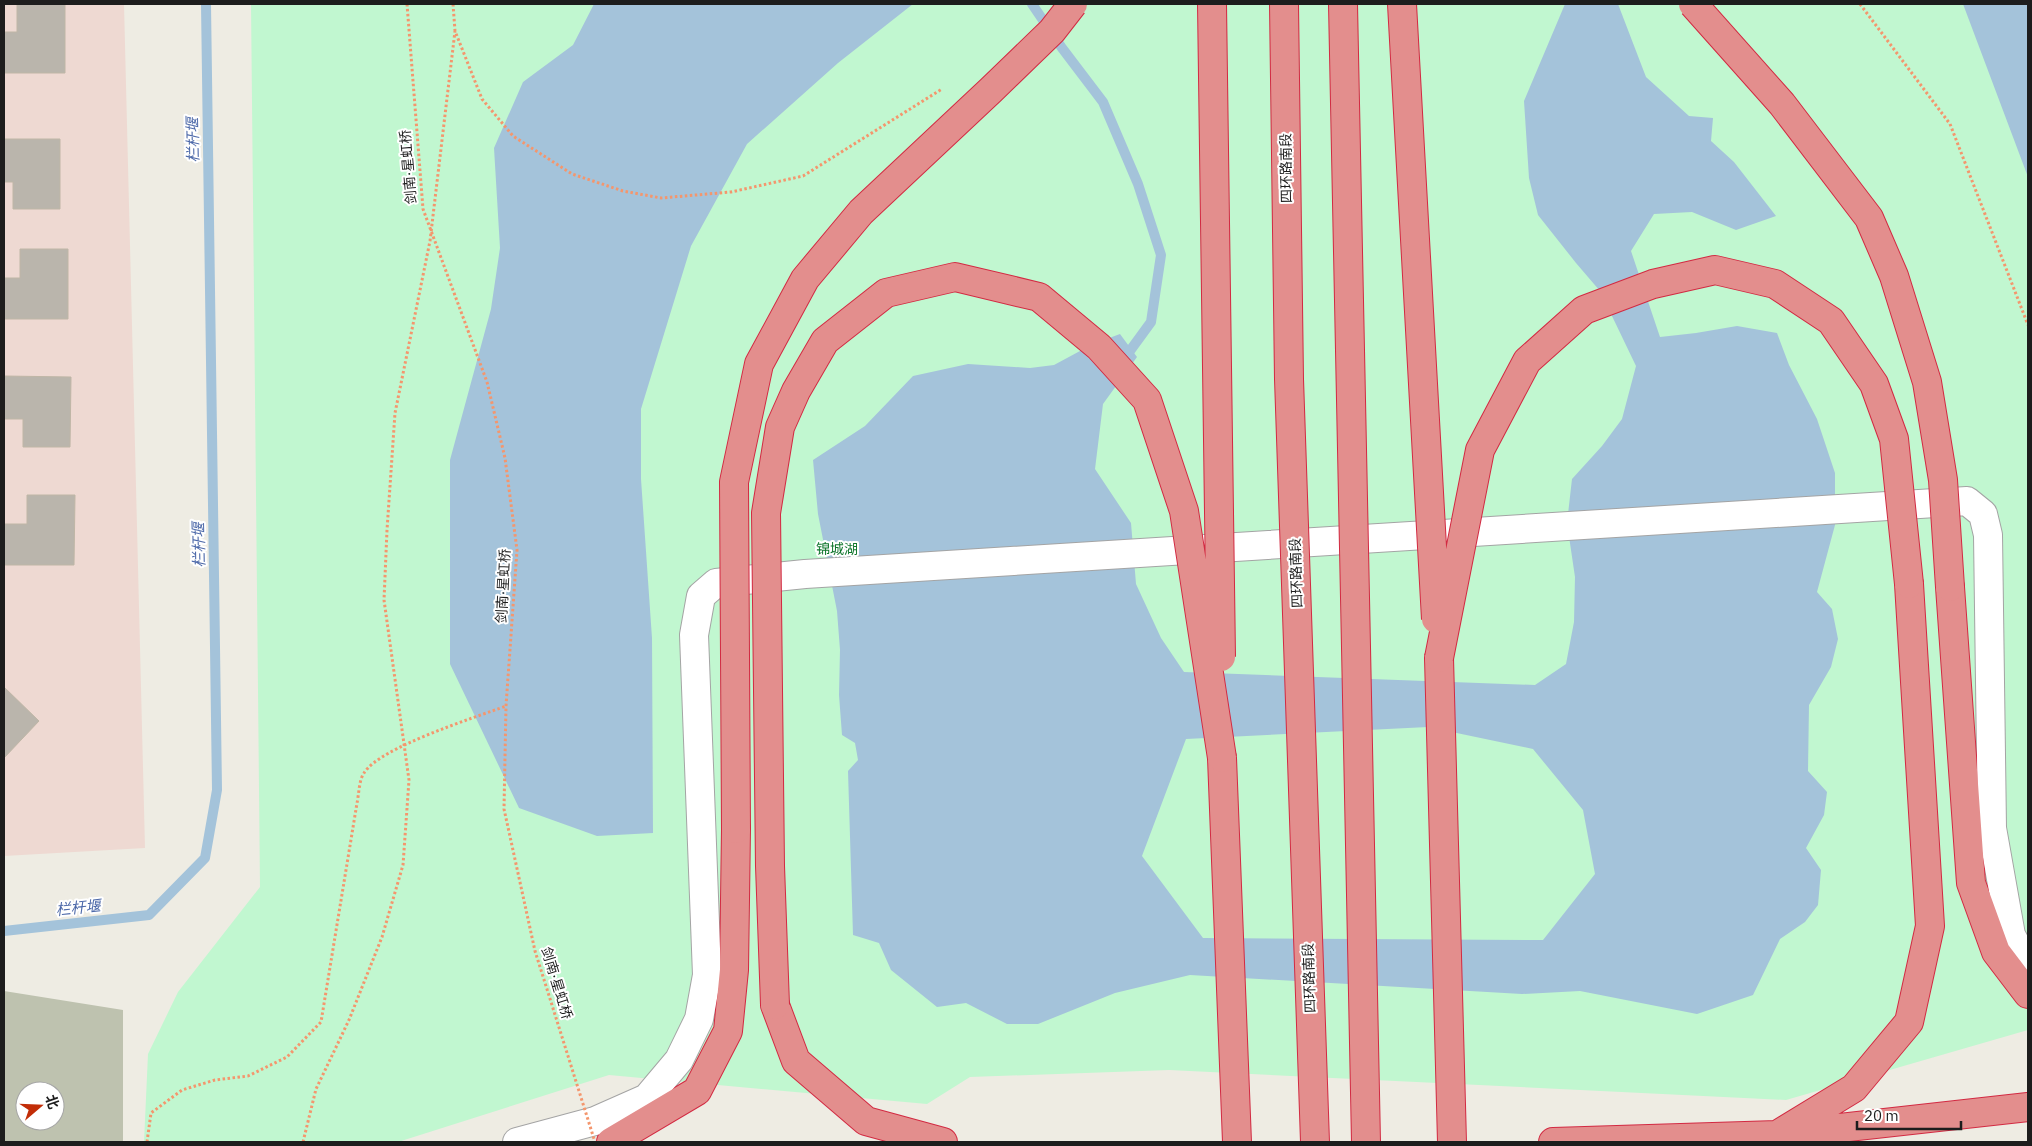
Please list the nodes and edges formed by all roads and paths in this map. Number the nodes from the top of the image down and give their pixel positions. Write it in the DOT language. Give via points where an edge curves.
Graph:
graph roads {
  1 [pos="407,4"];
  2 [pos="453,4"];
  3 [pos="1073,4"];
  4 [pos="1212,4"];
  5 [pos="1284,4"];
  6 [pos="1343,4"];
  7 [pos="1402,4"];
  8 [pos="1693,4"];
  9 [pos="1860,4"];
  10 [pos="455,31"];
  11 [pos="948,86"];
  12 [pos="2028,325"];
  13 [pos="1439,658"];
  14 [pos="506,706"];
  15 [pos="1222,758"];
  16 [pos="2028,967"];
  17 [pos="2028,994"];
  18 [pos="2028,1107"];
  19 [pos="1777,1135"];
  20 [pos="147,1142"];
  21 [pos="303,1142"];
  22 [pos="517,1142"];
  23 [pos="595,1142"];
  24 [pos="611,1142"];
  25 [pos="942,1142"];
  26 [pos="1237,1142"];
  27 [pos="1315,1142"];
  28 [pos="1366,1142"];
  29 [pos="1452,1142"];
  30 [pos="1553,1142"];
  1 -- 14 [label="path, 剑南·星虹桥, bridge" via="423,209 486,382 505,458 517,550"];
  2 -- 10 [label="path"];
  3 -- 24 [label="highway, bridge" via="1052,31 998,84 861,212 805,279 759,364 734,482 736,829 734,970 728,1031 697,1091"];
  4 -- 15 [label="highway, bridge"];
  5 -- 27 [label="highway, 四环路南段, bridge" via="1289,379"];
  6 -- 28 [label="highway, bridge"];
  7 -- 13 [label="highway, bridge"];
  8 -- 17 [label="highway, bridge" via="1782,104 1869,218 1894,276 1927,382 1943,480 1971,883 1996,952"];
  9 -- 12 [label="path" via="1950,124"];
  10 -- 11 [label="path" via="482,99 513,136 572,174 623,191 661,198 731,192 803,176"];
  10 -- 21 [label="path" via="430,241 395,413 387,530 384,600 408,780 403,864 382,937 349,1020 316,1089"];
  13 -- 19 [label="highway, bridge" via="1480,450 1527,361 1584,310 1653,284 1715,270 1775,284 1831,322 1874,384 1894,439 1909,584 1930,926 1909,1022 1854,1088"];
  13 -- 29 [label="highway"];
  14 -- 20 [label="path, bridge" via="380,756 363,774 321,1022 287,1057 248,1076 215,1080 182,1090 152,1113"];
  14 -- 23 [label="path, 剑南·星虹桥, bridge" via="504,809 535,951"];
  15 -- 25 [label="highway, bridge" via="1184,511 1147,400 1100,347 1039,297 955,277 886,293 825,342 780,427 766,513 775,1005 796,1060 866,1121"];
  15 -- 26 [label="highway"];
  16 -- 22 [label="street" via="2011,936 1992,828 1988,535 1983,514 1967,501 805,574 716,583 701,596 694,635 707,975 699,1019 679,1060 647,1098 595,1122"];
  18 -- 19 [label="highway"];
  19 -- 30 [label="highway"];
}
